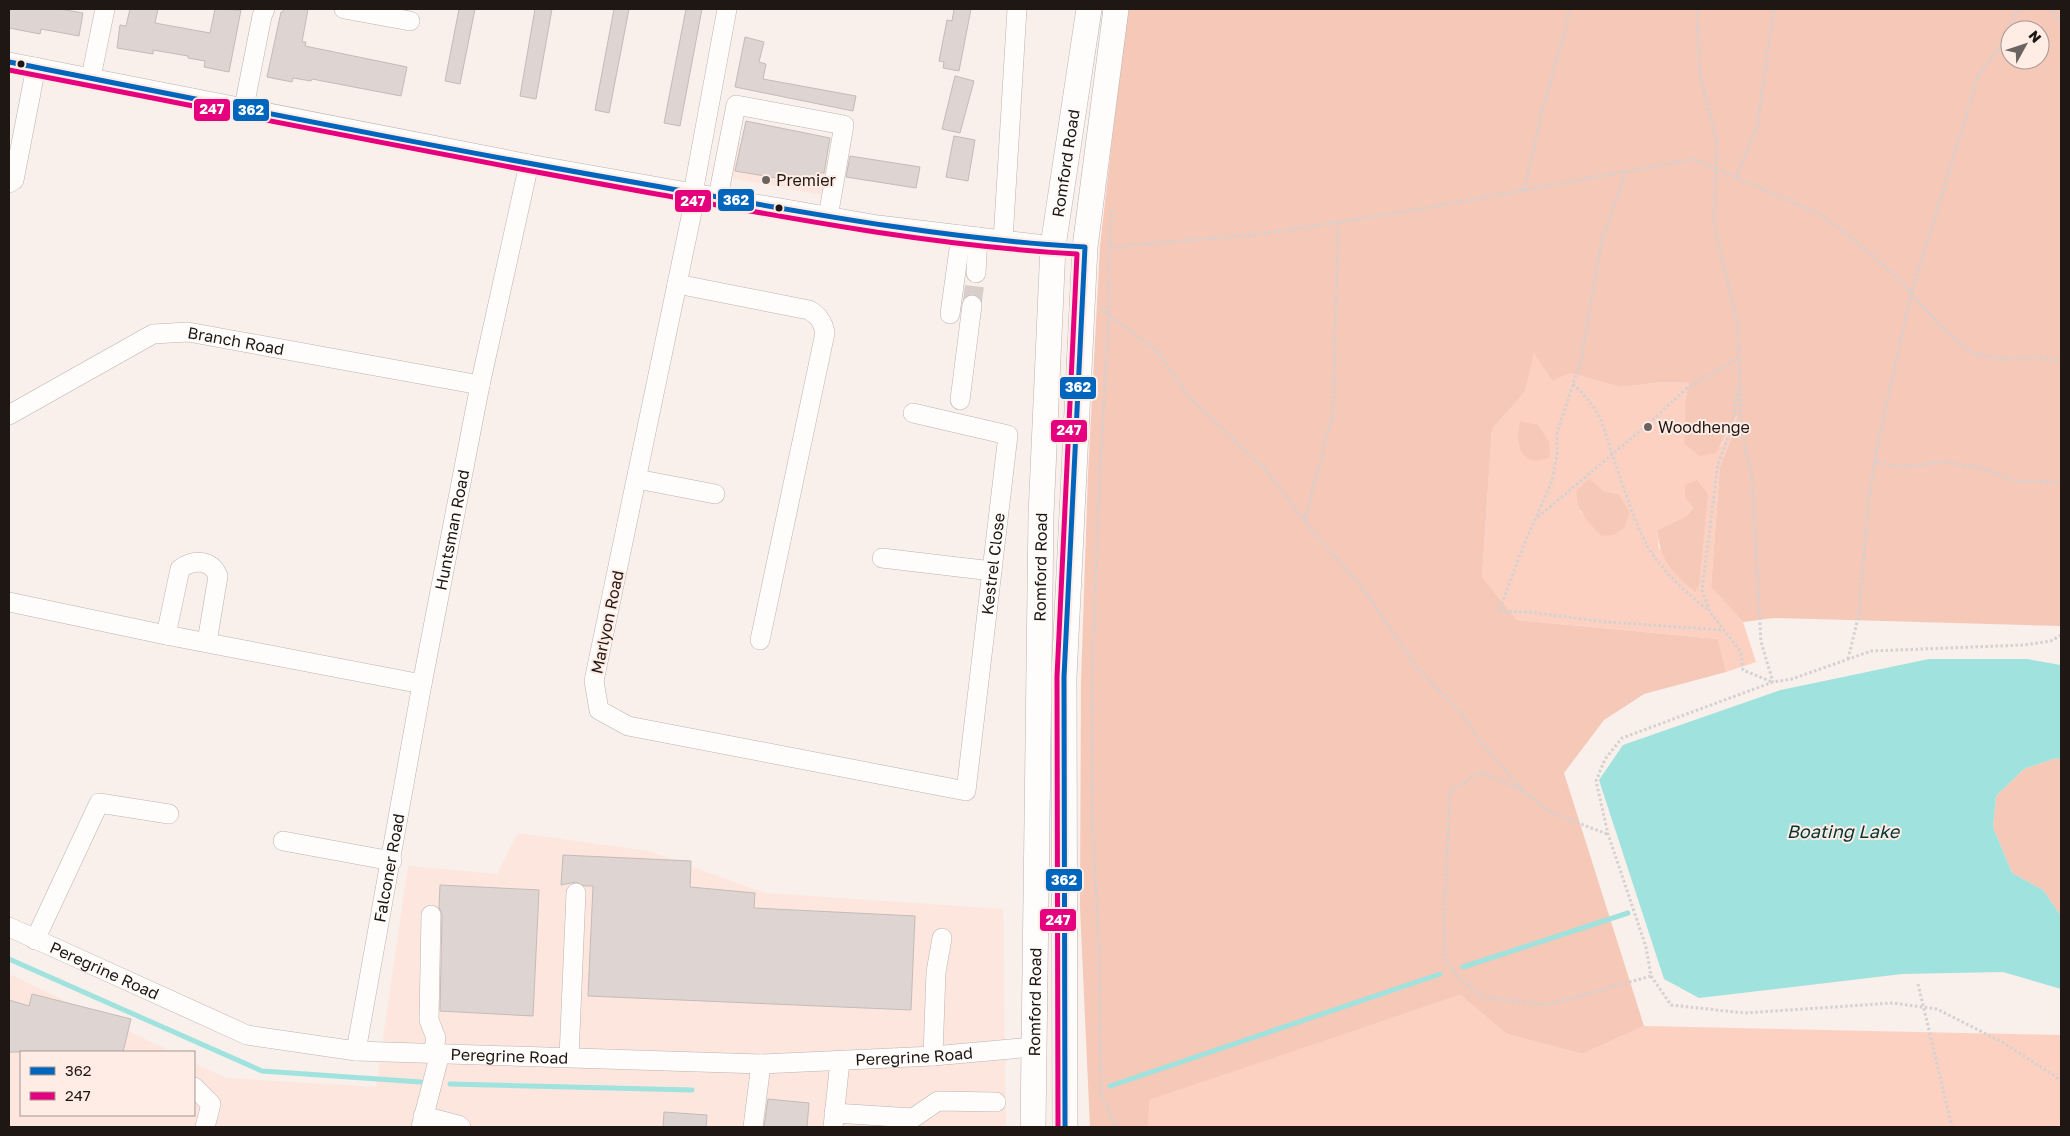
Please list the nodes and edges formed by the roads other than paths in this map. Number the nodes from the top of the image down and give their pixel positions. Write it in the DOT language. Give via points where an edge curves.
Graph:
graph roads {
  1 [pos="104,9"];
  2 [pos="265,9"];
  3 [pos="344,9"];
  4 [pos="727,9"];
  5 [pos="1016,9"];
  6 [pos="1090,9"];
  7 [pos="1116,9"];
  8 [pos="410,21"];
  9 [pos="9,62"];
  10 [pos="36,66"];
  11 [pos="91,77"];
  12 [pos="244,107"];
  13 [pos="529,164"];
  14 [pos="9,183"];
  15 [pos="695,193"];
  16 [pos="718,197"];
  17 [pos="828,217"];
  18 [pos="970,236"];
  19 [pos="1003,240"];
  20 [pos="1053,246"];
  21 [pos="1097,247"];
  22 [pos="976,273"];
  23 [pos="677,284"];
  24 [pos="972,305"];
  25 [pos="950,314"];
  26 [pos="480,386"];
  27 [pos="960,400"];
  28 [pos="913,412"];
  29 [pos="9,415"];
  30 [pos="636,479"];
  31 [pos="715,494"];
  32 [pos="882,558"];
  33 [pos="992,571"];
  34 [pos="9,602"];
  35 [pos="166,635"];
  36 [pos="760,640"];
  37 [pos="207,642"];
  38 [pos="422,684"];
  39 [pos="966,791"];
  40 [pos="169,814"];
  41 [pos="283,841"];
  42 [pos="392,862"];
  43 [pos="576,893"];
  44 [pos="431,915"];
  45 [pos="9,927"];
  46 [pos="942,938"];
  47 [pos="35,940"];
  48 [pos="1033,1047"];
  49 [pos="356,1051"];
  50 [pos="436,1053"];
  51 [pos="933,1056"];
  52 [pos="569,1057"];
  53 [pos="840,1061"];
  54 [pos="761,1064"];
  55 [pos="195,1089"];
  56 [pos="996,1102"];
  57 [pos="834,1120"];
  58 [pos="422,1122"];
  59 [pos="206,1127"];
  60 [pos="461,1127"];
  61 [pos="753,1127"];
  62 [pos="1033,1127"];
  63 [pos="1064,1127"];
  1 -- 11 [label="street"];
  2 -- 12 [label="street"];
  3 -- 8 [label="street"];
  4 -- 15 [label="street, Marlyon Road"];
  5 -- 19 [label="street"];
  6 -- 20 [label="main road, Romford Road"];
  7 -- 21 [label="main road, Romford Road"];
  9 -- 10 [label="street"];
  10 -- 11 [label="street"];
  10 -- 14 [label="street" via="14,180"];
  11 -- 12 [label="street"];
  12 -- 13 [label="street"];
  13 -- 15 [label="street"];
  13 -- 26 [label="street, Huntsman Road"];
  15 -- 16 [label="street"];
  15 -- 23 [label="street, Marlyon Road"];
  16 -- 17 [label="street"];
  16 -- 17 [label="street" via="736,105 844,125"];
  17 -- 18 [label="street"];
  18 -- 19 [label="street"];
  18 -- 22 [label="street"];
  18 -- 25 [label="street"];
  19 -- 20 [label="street"];
  20 -- 21 [label="main road"];
  20 -- 48 [label="main road, Romford Road" via="1040,534"];
  21 -- 63 [label="main road, Romford Road" via="1082,303 1064,677"];
  23 -- 30 [label="street, Marlyon Road"];
  23 -- 36 [label="street" via="809,310 824,326"];
  24 -- 27 [label="street"];
  26 -- 29 [label="street, Branch Road" via="188,332 153,334"];
  26 -- 38 [label="street, Huntsman Road"];
  28 -- 33 [label="street, Kestrel Close" via="1008,435"];
  30 -- 31 [label="street"];
  30 -- 39 [label="street, Marlyon Road" via="594,682 599,710 628,726"];
  32 -- 33 [label="street"];
  33 -- 39 [label="street, Kestrel Close"];
  34 -- 35 [label="street"];
  35 -- 37 [label="street"];
  35 -- 37 [label="street" via="180,569 199,562 212,567 218,576"];
  37 -- 38 [label="street"];
  38 -- 42 [label="street, Falconer Road"];
  40 -- 47 [label="street" via="99,803"];
  41 -- 42 [label="street"];
  42 -- 49 [label="street, Falconer Road"];
  43 -- 52 [label="street"];
  44 -- 50 [label="street" via="429,1020 436,1038"];
  45 -- 47 [label="street, Peregrine Road"];
  46 -- 51 [label="street" via="936,972"];
  47 -- 49 [label="street, Peregrine Road" via="247,1035"];
  48 -- 51 [label="street, Peregrine Road"];
  48 -- 62 [label="main road, Romford Road"];
  49 -- 50 [label="street, Peregrine Road"];
  50 -- 52 [label="street, Peregrine Road"];
  50 -- 58 [label="street"];
  51 -- 53 [label="street, Peregrine Road"];
  52 -- 54 [label="street, Peregrine Road"];
  53 -- 54 [label="street, Peregrine Road"];
  53 -- 57 [label="street"];
  54 -- 61 [label="street"];
  55 -- 59 [label="street" via="211,1104"];
  56 -- 57 [label="street" via="938,1101 913,1118"];
  58 -- 60 [label="street"];
}
